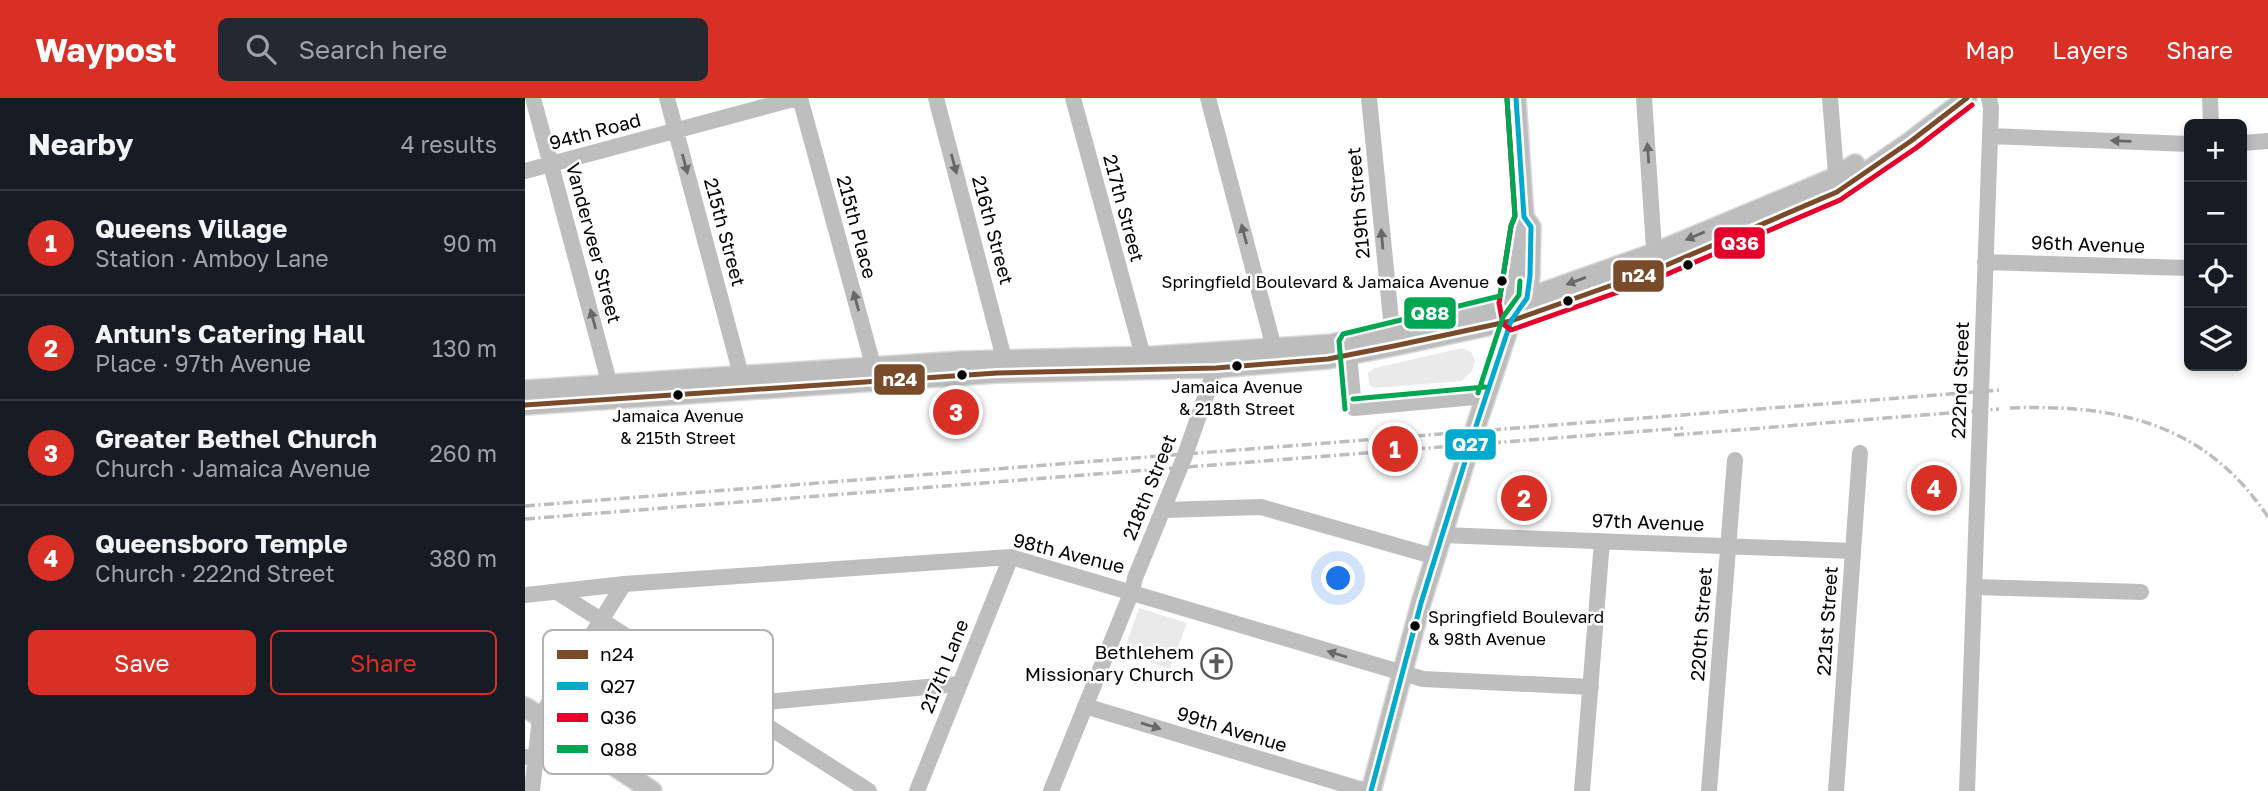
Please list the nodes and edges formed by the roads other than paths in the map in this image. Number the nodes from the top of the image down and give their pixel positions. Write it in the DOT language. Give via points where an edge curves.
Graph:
graph roads {
  1 [pos="533,98"];
  2 [pos="667,98"];
  3 [pos="799,98"];
  4 [pos="936,98"];
  5 [pos="1073,98"];
  6 [pos="1208,98"];
  7 [pos="1369,98"];
  8 [pos="1516,98"];
  9 [pos="1644,98"];
  10 [pos="1830,98"];
  11 [pos="1946,98"];
  12 [pos="1967,98"];
  13 [pos="1989,98"];
  14 [pos="2210,98"];
  15 [pos="2211,119"];
  16 [pos="676,131"];
  17 [pos="1990,136"];
  18 [pos="2268,141"];
  19 [pos="2247,143"];
  20 [pos="2184,144"];
  21 [pos="551,164"];
  22 [pos="525,171"];
  23 [pos="1837,184"];
  24 [pos="1655,261"];
  25 [pos="1985,262"];
  26 [pos="2184,268"];
  27 [pos="1515,307"];
  28 [pos="1393,339"];
  29 [pos="1274,348"];
  30 [pos="1349,348"];
  31 [pos="1218,360"];
  32 [pos="1143,363"];
  33 [pos="1006,365"];
  34 [pos="875,374"];
  35 [pos="744,384"];
  36 [pos="525,390"];
  37 [pos="612,392"];
  38 [pos="1486,396"];
  39 [pos="525,405"];
  40 [pos="1860,453"];
  41 [pos="1735,460"];
  42 [pos="1164,510"];
  43 [pos="1442,535"];
  44 [pos="1602,541"];
  45 [pos="1728,546"];
  46 [pos="1853,551"];
  47 [pos="1011,556"];
  48 [pos="1436,557"];
  49 [pos="624,584"];
  50 [pos="1974,587"];
  51 [pos="1132,591"];
  52 [pos="557,592"];
  53 [pos="2141,592"];
  54 [pos="525,595"];
  55 [pos="601,620"];
  56 [pos="594,630"];
  57 [pos="617,630"];
  58 [pos="1403,674"];
  59 [pos="959,684"];
  60 [pos="1591,687"];
  61 [pos="773,701"];
  62 [pos="1085,706"];
  63 [pos="533,712"];
  64 [pos="773,730"];
  65 [pos="530,757"];
  66 [pos="627,774"];
  67 [pos="532,791"];
  68 [pos="652,791"];
  69 [pos="869,791"];
  70 [pos="917,791"];
  71 [pos="1051,791"];
  72 [pos="1369,791"];
  73 [pos="1582,791"];
  74 [pos="1709,791"];
  75 [pos="1836,791"];
  76 [pos="1967,791"];
  1 -- 21 [label="street, Vanderveer Street"];
  2 -- 16 [label="street, 215th Street"];
  3 -- 16 [label="street, 94th Road"];
  34 -- 3 [label="street, 215th Place, one-way"];
  4 -- 33 [label="street, 216th Street, one-way"];
  5 -- 32 [label="street, 217th Street"];
  29 -- 6 [label="street, one-way"];
  28 -- 7 [label="street, 219th Street, one-way"];
  8 -- 27 [label="main road" via="1524,217"];
  24 -- 9 [label="street, one-way"];
  10 -- 23 [label="street"];
  11 -- 23 [label="main road"];
  12 -- 23 [label="main road" via="1911,141"];
  13 -- 17 [label="street, 222nd Street"];
  14 -- 15 [label="street"];
  16 -- 21 [label="street, 94th Road"];
  16 -- 35 [label="street, 215th Street, one-way"];
  20 -- 17 [label="street, one-way"];
  17 -- 25 [label="street, 222nd Street"];
  18 -- 19 [label="street"];
  21 -- 22 [label="street, 94th Road"];
  37 -- 21 [label="street, Vanderveer Street, one-way"];
  23 -- 24 [label="main road"];
  24 -- 27 [label="main road"];
  24 -- 27 [label="main road, one-way"];
  25 -- 26 [label="street, 96th Avenue"];
  25 -- 50 [label="street, 222nd Street"];
  27 -- 28 [label="main road"];
  27 -- 38 [label="main road"];
  28 -- 30 [label="main road"];
  29 -- 30 [label="main road"];
  29 -- 31 [label="main road"];
  30 -- 31 [label="main road"];
  30 -- 38 [label="street" via="1354,408"];
  31 -- 32 [label="main road"];
  31 -- 42 [label="street, 218th Street"];
  32 -- 33 [label="main road"];
  33 -- 34 [label="main road"];
  34 -- 35 [label="main road"];
  35 -- 37 [label="main road"];
  36 -- 37 [label="main road"];
  37 -- 39 [label="main road"];
  38 -- 43 [label="main road"];
  40 -- 46 [label="street, 221st Street"];
  41 -- 45 [label="street, 220th Street"];
  42 -- 48 [label="street" via="1261,507"];
  42 -- 51 [label="street, 218th Street"];
  43 -- 44 [label="street, 97th Avenue"];
  43 -- 48 [label="main road"];
  44 -- 45 [label="street, 97th Avenue"];
  44 -- 60 [label="street"];
  45 -- 46 [label="street, 97th Avenue"];
  45 -- 74 [label="street, 220th Street"];
  46 -- 75 [label="street, 221st Street"];
  47 -- 49 [label="street, 98th Avenue"];
  47 -- 51 [label="street, 98th Avenue"];
  47 -- 59 [label="street, 217th Lane"];
  48 -- 58 [label="main road"];
  49 -- 52 [label="street, 98th Avenue"];
  49 -- 55 [label="street"];
  50 -- 53 [label="street"];
  50 -- 76 [label="street, 222nd Street"];
  58 -- 51 [label="street, 98th Avenue, one-way"];
  51 -- 62 [label="street, 218th Street"];
  52 -- 54 [label="street, 98th Avenue"];
  52 -- 55 [label="street"];
  55 -- 56 [label="street"];
  55 -- 57 [label="street"];
  58 -- 60 [label="street, 98th Avenue" via="1423,679"];
  58 -- 72 [label="main road"];
  59 -- 61 [label="street"];
  59 -- 70 [label="street, 217th Lane"];
  60 -- 73 [label="street"];
  62 -- 71 [label="street, 218th Street"];
  62 -- 72 [label="street, 99th Avenue, one-way"];
  63 -- 65 [label="street"];
  64 -- 69 [label="street"];
  65 -- 67 [label="street"];
  66 -- 68 [label="main road"];
}
